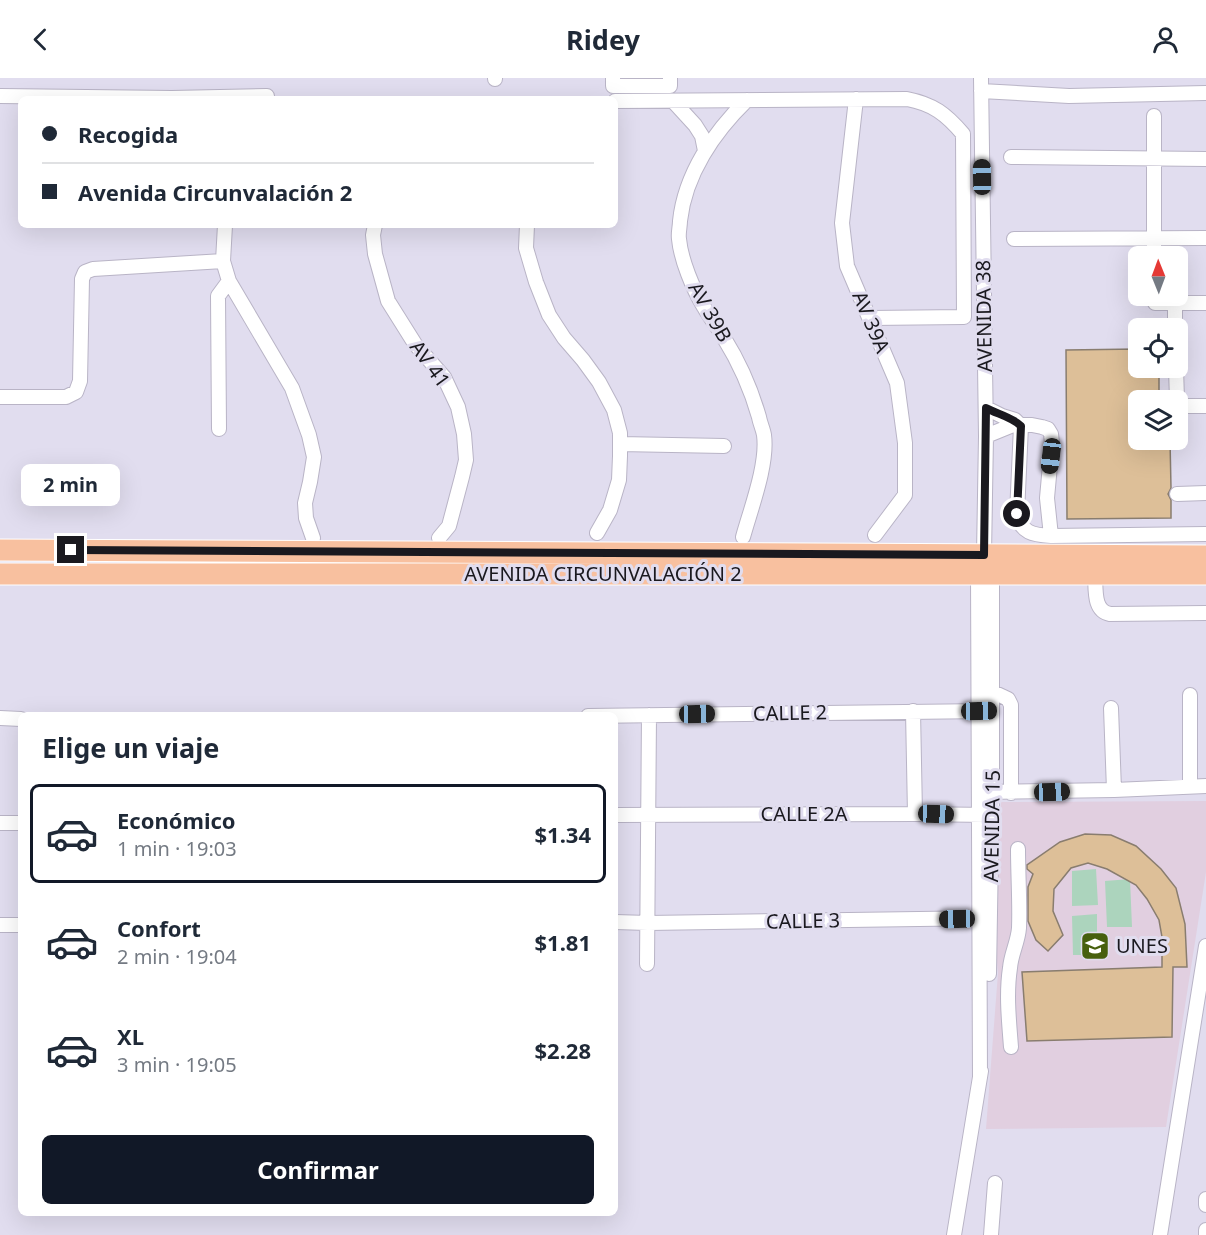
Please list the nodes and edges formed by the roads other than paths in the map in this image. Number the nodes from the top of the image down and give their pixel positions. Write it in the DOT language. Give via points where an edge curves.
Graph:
graph roads {
  1 [pos="613,78"];
  2 [pos="670,78"];
  3 [pos="981,85"];
  4 [pos="1206,93"];
  5 [pos="0,96"];
  6 [pos="18,96"];
  7 [pos="856,99"];
  8 [pos="673,100"];
  9 [pos="747,100"];
  10 [pos="618,101"];
  11 [pos="1154,116"];
  12 [pos="705,151"];
  13 [pos="1011,157"];
  14 [pos="1153,158"];
  15 [pos="1206,159"];
  16 [pos="225,228"];
  17 [pos="374,228"];
  18 [pos="527,228"];
  19 [pos="1014,238"];
  20 [pos="1206,238"];
  21 [pos="1154,239"];
  22 [pos="1154,246"];
  23 [pos="223,261"];
  24 [pos="229,281"];
  25 [pos="1188,303"];
  26 [pos="1206,303"];
  27 [pos="870,318"];
  28 [pos="0,397"];
  29 [pos="1188,406"];
  30 [pos="1206,406"];
  31 [pos="986,408"];
  32 [pos="1021,426"];
  33 [pos="219,429"];
  34 [pos="986,436"];
  35 [pos="620,444"];
  36 [pos="724,446"];
  37 [pos="1206,493"];
  38 [pos="1177,494"];
  39 [pos="597,533"];
  40 [pos="875,534"];
  41 [pos="1206,534"];
  42 [pos="1052,536"];
  43 [pos="743,537"];
  44 [pos="313,538"];
  45 [pos="439,538"];
  46 [pos="0,550"];
  47 [pos="1206,556"];
  48 [pos="984,568"];
  49 [pos="0,574"];
  50 [pos="1206,574"];
  51 [pos="1095,575"];
  52 [pos="1206,613"];
  53 [pos="993,692"];
  54 [pos="1190,695"];
  55 [pos="1111,708"];
  56 [pos="913,711"];
  57 [pos="986,711"];
  58 [pos="649,715"];
  59 [pos="618,716"];
  60 [pos="0,718"];
  61 [pos="18,719"];
  62 [pos="1190,786"];
  63 [pos="1206,786"];
  64 [pos="1114,790"];
  65 [pos="986,792"];
  66 [pos="1011,793"];
  67 [pos="648,814"];
  68 [pos="915,814"];
  69 [pos="618,815"];
  70 [pos="986,815"];
  71 [pos="18,822"];
  72 [pos="0,823"];
  73 [pos="1018,849"];
  74 [pos="986,918"];
  75 [pos="618,922"];
  76 [pos="648,923"];
  77 [pos="0,925"];
  78 [pos="18,925"];
  79 [pos="1206,946"];
  80 [pos="647,964"];
  81 [pos="1011,1047"];
  82 [pos="995,1183"];
  83 [pos="1206,1199"];
  84 [pos="1206,1205"];
  85 [pos="1206,1230"];
  86 [pos="954,1235"];
  87 [pos="991,1235"];
  88 [pos="1160,1235"];
  89 [pos="1206,1235"];
  1 -- 2 [label="street" via="613,86 670,86"];
  3 -- 4 [label="street" via="1070,96"];
  3 -- 31 [label="street, AVENIDA 38"];
  5 -- 6 [label="street"];
  7 -- 9 [label="street"];
  7 -- 27 [label="street, AV 39A" via="842,223 846,266"];
  7 -- 27 [label="street" via="921,102 945,115 963,134 964,317"];
  8 -- 9 [label="street"];
  8 -- 10 [label="street"];
  8 -- 12 [label="street" via="702,136"];
  9 -- 12 [label="street, AV 39B"];
  11 -- 14 [label="street"];
  12 -- 43 [label="street, AV 39B" via="691,179 678,238 689,278 741,368 764,435 763,464"];
  13 -- 14 [label="street"];
  14 -- 15 [label="street"];
  14 -- 21 [label="street"];
  16 -- 23 [label="street"];
  17 -- 45 [label="street, AV 41" via="375,254 388,301 415,344 444,377 458,407 464,434 466,460 462,477 449,526"];
  18 -- 35 [label="street" via="526,248 549,315 599,382 614,410"];
  19 -- 21 [label="street"];
  20 -- 21 [label="street"];
  21 -- 22 [label="street"];
  23 -- 24 [label="street"];
  23 -- 28 [label="street" via="93,268 85,272 80,381 76,392 66,397"];
  24 -- 33 [label="street" via="218,296"];
  24 -- 44 [label="street" via="292,388 301,412 314,457 305,503"];
  25 -- 26 [label="street"];
  27 -- 40 [label="street, AV 39A" via="897,383 905,443 905,495"];
  29 -- 30 [label="street"];
  31 -- 32 [label="street"];
  31 -- 34 [label="street, AVENIDA 38"];
  32 -- 34 [label="street" via="1013,425"];
  32 -- 42 [label="street" via="1018,523 1024,530"];
  32 -- 42 [label="street" via="1042,427 1051,434 1047,498"];
  34 -- 48 [label="street, AVENIDA 38"];
  35 -- 36 [label="street"];
  35 -- 39 [label="street" via="619,480"];
  37 -- 38 [label="street"];
  41 -- 42 [label="street"];
  46 -- 48 [label="highway, AVENIDA CIRCUNVALACIÓN 2"];
  47 -- 48 [label="highway, AVENIDA CIRCUNVALACIÓN 2"];
  48 -- 49 [label="highway, AVENIDA CIRCUNVALACIÓN 2"];
  48 -- 51 [label="highway, AVENIDA CIRCUNVALACIÓN 2"];
  48 -- 53 [label="street, AVENIDA 15"];
  48 -- 57 [label="street, AVENIDA 15"];
  50 -- 51 [label="highway, AVENIDA CIRCUNVALACIÓN 2"];
  51 -- 52 [label="street" via="1098,607 1103,613"];
  53 -- 57 [label="street, AVENIDA 15"];
  53 -- 66 [label="street" via="1008,699 1011,705"];
  54 -- 62 [label="street"];
  55 -- 64 [label="street"];
  56 -- 57 [label="street, CALLE 2"];
  56 -- 58 [label="street, CALLE 2"];
  56 -- 68 [label="street"];
  57 -- 65 [label="street, AVENIDA 15"];
  58 -- 59 [label="street, CALLE 2"];
  58 -- 67 [label="street"];
  60 -- 61 [label="street"];
  62 -- 63 [label="street"];
  62 -- 64 [label="street"];
  64 -- 66 [label="street"];
  65 -- 66 [label="street"];
  65 -- 70 [label="street, AVENIDA 15"];
  67 -- 68 [label="street, CALLE 2A"];
  67 -- 69 [label="street, CALLE 2A"];
  67 -- 76 [label="street"];
  68 -- 70 [label="street, CALLE 2A"];
  70 -- 74 [label="street, AVENIDA 15"];
  71 -- 72 [label="street"];
  73 -- 81 [label="street" via="1019,930 1009,970"];
  74 -- 76 [label="street, CALLE 3"];
  74 -- 86 [label="street, AVENIDA 15" via="980,1078"];
  75 -- 76 [label="street, CALLE 3"];
  76 -- 80 [label="street"];
  77 -- 78 [label="street"];
  79 -- 88 [label="street" via="1182,1050"];
  82 -- 87 [label="street"];
  83 -- 84 [label="street"];
  85 -- 89 [label="street"];
}
